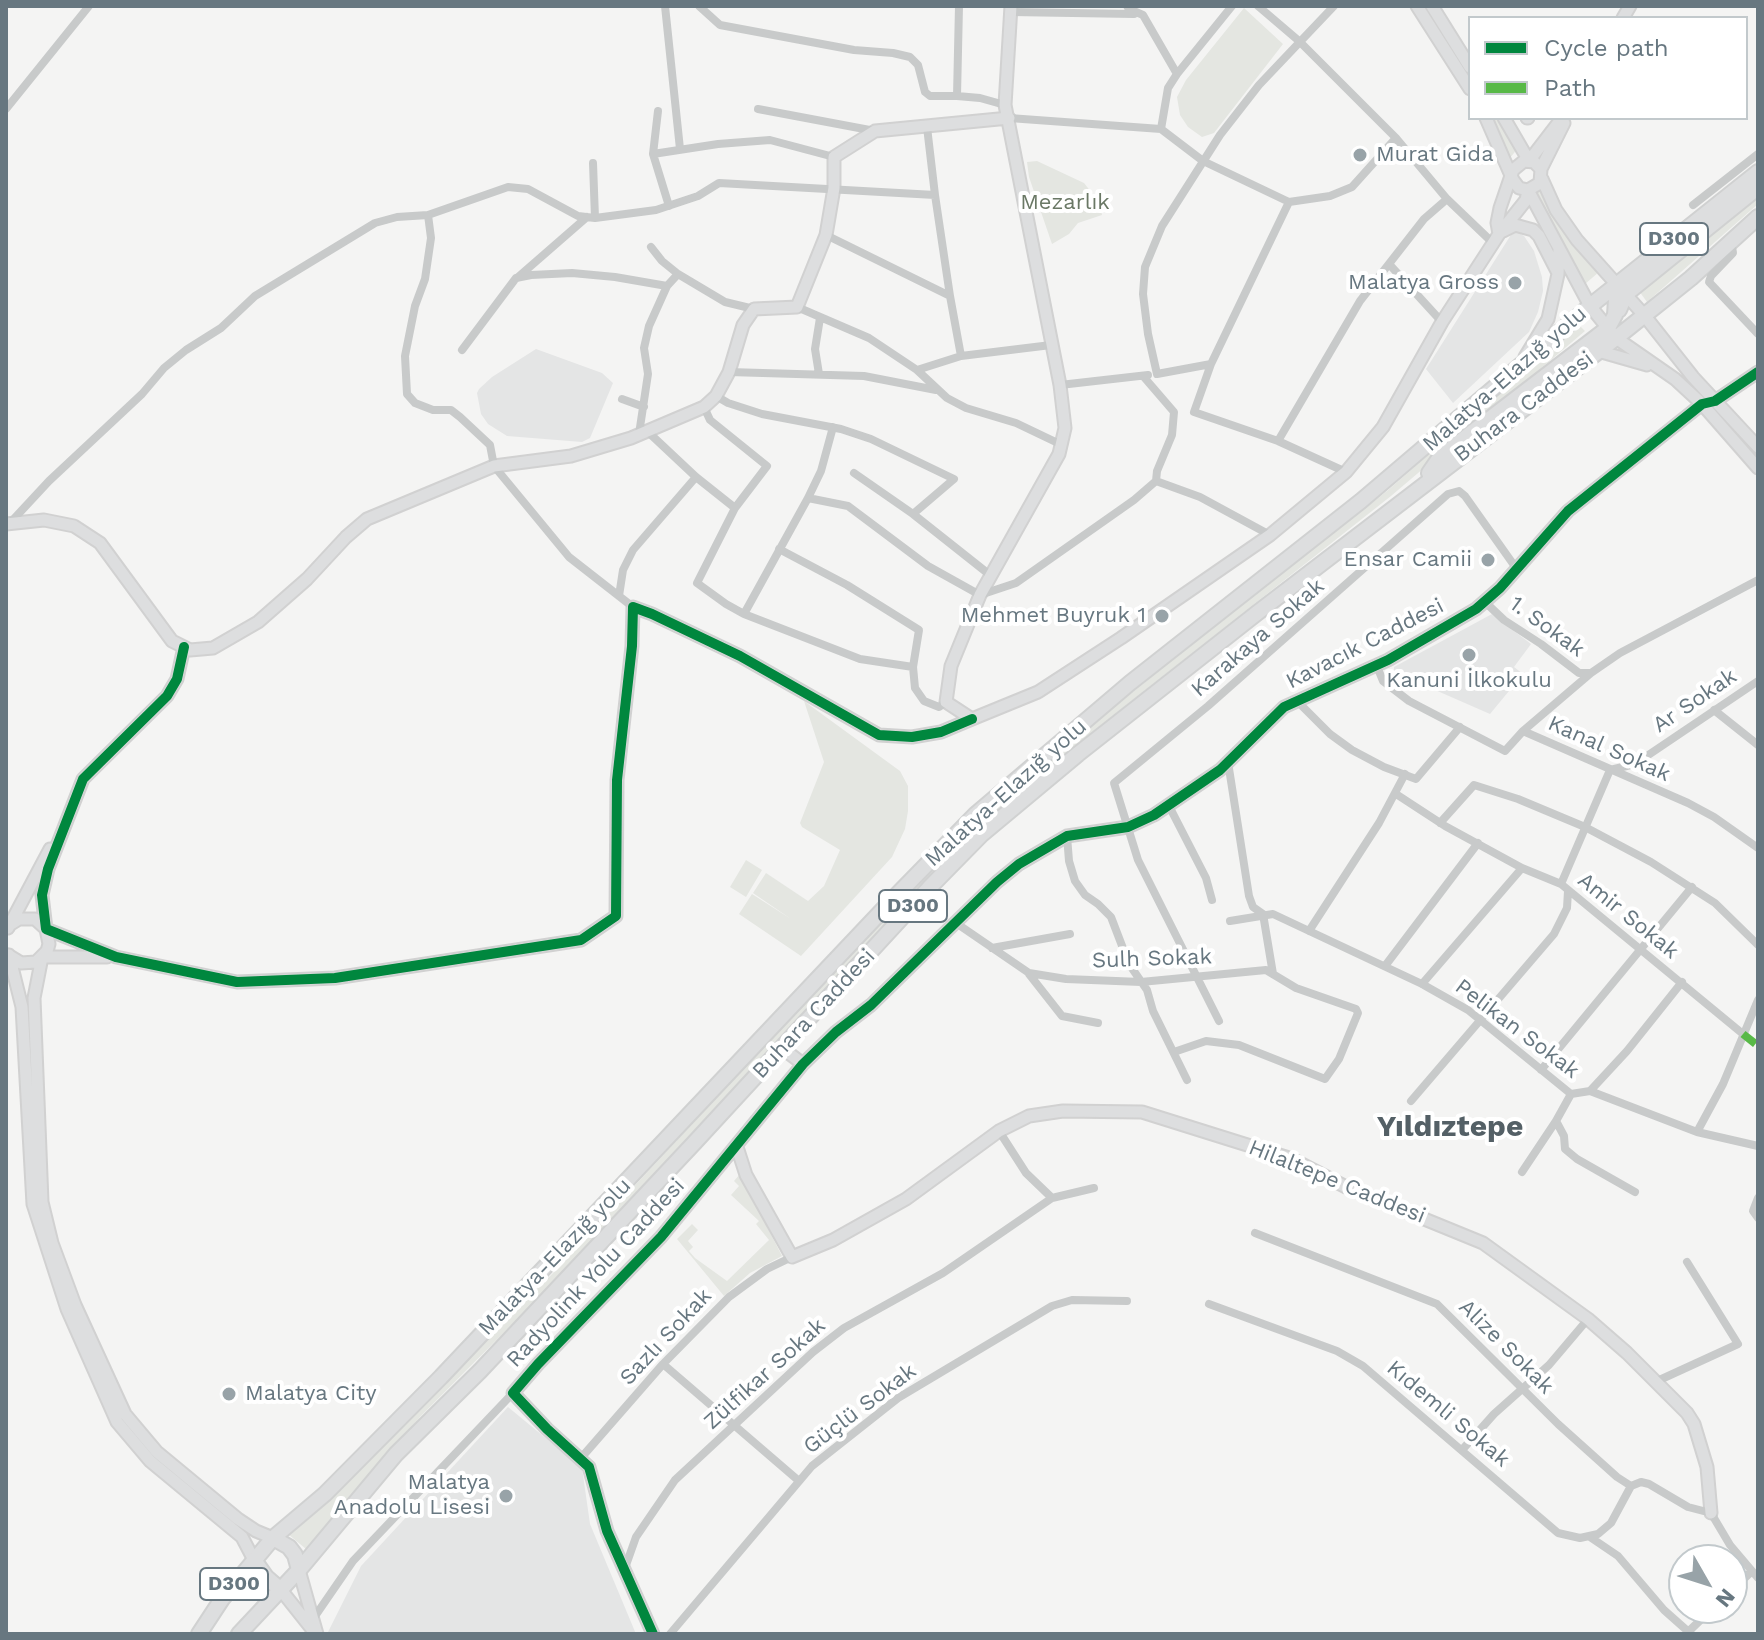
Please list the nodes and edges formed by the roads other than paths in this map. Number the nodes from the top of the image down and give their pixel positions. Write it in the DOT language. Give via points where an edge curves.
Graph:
graph roads {
  1 [pos="89,6"];
  2 [pos="665,6"];
  3 [pos="699,6"];
  4 [pos="959,6"];
  5 [pos="1127,6"];
  6 [pos="1232,6"];
  7 [pos="1258,6"];
  8 [pos="1334,6"];
  9 [pos="1417,6"];
  10 [pos="1432,6"];
  11 [pos="1011,9"];
  12 [pos="1143,15"];
  13 [pos="1299,41"];
  14 [pos="1468,64"];
  15 [pos="1177,74"];
  16 [pos="1468,86"];
  17 [pos="957,96"];
  18 [pos="1005,105"];
  19 [pos="6,109"];
  20 [pos="758,109"];
  21 [pos="658,111"];
  22 [pos="1009,118"];
  23 [pos="1487,120"];
  24 [pos="1505,120"];
  25 [pos="1562,120"];
  26 [pos="1563,120"];
  27 [pos="927,127"];
  28 [pos="1161,129"];
  29 [pos="875,131"];
  30 [pos="1396,138"];
  31 [pos="680,149"];
  32 [pos="653,154"];
  33 [pos="1758,154"];
  34 [pos="834,157"];
  35 [pos="1203,161"];
  36 [pos="1529,161"];
  37 [pos="593,163"];
  38 [pos="1758,172"];
  39 [pos="1541,174"];
  40 [pos="1512,175"];
  41 [pos="1758,185"];
  42 [pos="834,188"];
  43 [pos="1528,190"];
  44 [pos="935,195"];
  45 [pos="1447,199"];
  46 [pos="1289,202"];
  47 [pos="1693,205"];
  48 [pos="669,206"];
  49 [pos="428,215"];
  50 [pos="591,217"];
  51 [pos="1758,217"];
  52 [pos="826,235"];
  53 [pos="1496,238"];
  54 [pos="1731,241"];
  55 [pos="651,247"];
  56 [pos="1559,249"];
  57 [pos="1389,264"];
  58 [pos="678,274"];
  59 [pos="1558,274"];
  60 [pos="516,278"];
  61 [pos="667,286"];
  62 [pos="1625,289"];
  63 [pos="950,296"];
  64 [pos="797,307"];
  65 [pos="754,309"];
  66 [pos="1586,310"];
  67 [pos="1648,312"];
  68 [pos="820,318"];
  69 [pos="1442,322"];
  70 [pos="1607,333"];
  71 [pos="1758,334"];
  72 [pos="1051,345"];
  73 [pos="462,350"];
  74 [pos="1598,351"];
  75 [pos="961,356"];
  76 [pos="1211,364"];
  77 [pos="1520,367"];
  78 [pos="917,370"];
  79 [pos="1662,370"];
  80 [pos="729,372"];
  81 [pos="1758,372"];
  82 [pos="819,374"];
  83 [pos="1157,374"];
  84 [pos="1143,376"];
  85 [pos="1060,385"];
  86 [pos="937,390"];
  87 [pos="716,396"];
  88 [pos="622,399"];
  89 [pos="1715,401"];
  90 [pos="1702,404"];
  91 [pos="644,407"];
  92 [pos="704,407"];
  93 [pos="1174,412"];
  94 [pos="1194,412"];
  95 [pos="833,427"];
  96 [pos="643,433"];
  97 [pos="1278,441"];
  98 [pos="1062,445"];
  99 [pos="1758,447"];
  100 [pos="494,466"];
  101 [pos="1758,468"];
  102 [pos="1346,472"];
  103 [pos="854,473"];
  104 [pos="696,477"];
  105 [pos="1156,481"];
  106 [pos="1419,487"];
  107 [pos="808,498"];
  108 [pos="735,508"];
  109 [pos="913,514"];
  110 [pos="8,524"];
  111 [pos="1270,535"];
  112 [pos="779,549"];
  113 [pos="1516,568"];
  114 [pos="990,575"];
  115 [pos="1758,580"];
  116 [pos="980,595"];
  117 [pos="619,596"];
  118 [pos="1485,602"];
  119 [pos="633,607"];
  120 [pos="744,614"];
  121 [pos="184,647"];
  122 [pos="1376,664"];
  123 [pos="913,667"];
  124 [pos="1591,673"];
  125 [pos="1758,681"];
  126 [pos="1297,701"];
  127 [pos="946,702"];
  128 [pos="1714,710"];
  129 [pos="972,719"];
  130 [pos="1460,727"];
  131 [pos="1523,731"];
  132 [pos="1758,745"];
  133 [pos="1228,762"];
  134 [pos="1610,770"];
  135 [pos="1405,774"];
  136 [pos="1396,794"];
  137 [pos="1168,804"];
  138 [pos="73,806"];
  139 [pos="1440,823"];
  140 [pos="1128,827"];
  141 [pos="1585,827"];
  142 [pos="1067,836"];
  143 [pos="1478,843"];
  144 [pos="1758,848"];
  145 [pos="1522,868"];
  146 [pos="1565,887"];
  147 [pos="1692,887"];
  148 [pos="1212,900"];
  149 [pos="1263,914"];
  150 [pos="1230,921"];
  151 [pos="956,923"];
  152 [pos="7,929"];
  153 [pos="46,929"];
  154 [pos="1309,931"];
  155 [pos="1070,934"];
  156 [pos="1758,945"];
  157 [pos="992,948"];
  158 [pos="1638,949"];
  159 [pos="7,953"];
  160 [pos="42,957"];
  161 [pos="116,957"];
  162 [pos="1385,966"];
  163 [pos="1029,973"];
  164 [pos="1273,974"];
  165 [pos="1196,977"];
  166 [pos="1141,982"];
  167 [pos="1682,982"];
  168 [pos="1422,984"];
  169 [pos="1758,1000"];
  170 [pos="1219,1021"];
  171 [pos="1481,1021"];
  172 [pos="1098,1023"];
  173 [pos="1743,1034"];
  174 [pos="782,1048"];
  175 [pos="1174,1052"];
  176 [pos="803,1064"];
  177 [pos="1541,1070"];
  178 [pos="1187,1080"];
  179 [pos="1590,1091"];
  180 [pos="1571,1094"];
  181 [pos="1411,1101"];
  182 [pos="1556,1121"];
  183 [pos="999,1131"];
  184 [pos="1697,1132"];
  185 [pos="1758,1146"];
  186 [pos="737,1147"];
  187 [pos="1522,1172"];
  188 [pos="1094,1188"];
  189 [pos="1635,1192"];
  190 [pos="1052,1198"];
  191 [pos="1758,1198"];
  192 [pos="1758,1218"];
  193 [pos="1255,1233"];
  194 [pos="792,1257"];
  195 [pos="1687,1262"];
  196 [pos="1127,1301"];
  197 [pos="1209,1304"];
  198 [pos="1588,1319"];
  199 [pos="663,1364"];
  200 [pos="1655,1382"];
  201 [pos="1524,1389"];
  202 [pos="513,1393"];
  203 [pos="735,1426"];
  204 [pos="1462,1450"];
  205 [pos="581,1458"];
  206 [pos="799,1481"];
  207 [pos="1631,1486"];
  208 [pos="1711,1513"];
  209 [pos="1590,1537"];
  210 [pos="273,1538"];
  211 [pos="254,1560"];
  212 [pos="625,1568"];
  213 [pos="299,1570"];
  214 [pos="1754,1575"];
  215 [pos="281,1590"];
  216 [pos="314,1628"];
  217 [pos="1689,1633"];
  218 [pos="199,1634"];
  219 [pos="239,1634"];
  220 [pos="653,1634"];
  221 [pos="670,1634"];
  1 -- 19 [label="street"];
  2 -- 31 [label="street"];
  3 -- 17 [label="street" via="720,25 910,57 918,65 925,92"];
  4 -- 17 [label="street"];
  5 -- 12 [label="street"];
  6 -- 15 [label="street"];
  7 -- 13 [label="street"];
  8 -- 13 [label="street"];
  9 -- 16 [label="street"];
  10 -- 14 [label="street"];
  11 -- 12 [label="street"];
  11 -- 18 [label="street"];
  12 -- 15 [label="street"];
  13 -- 30 [label="street"];
  13 -- 35 [label="street" via="1229,121"];
  15 -- 28 [label="street" via="1168,88"];
  17 -- 18 [label="street"];
  18 -- 22 [label="street"];
  20 -- 29 [label="street"];
  21 -- 32 [label="street"];
  22 -- 27 [label="street"];
  22 -- 28 [label="street"];
  22 -- 72 [label="street"];
  23 -- 40 [label="street"];
  24 -- 36 [label="street"];
  25 -- 36 [label="street"];
  26 -- 39 [label="street"];
  27 -- 29 [label="street"];
  27 -- 44 [label="street"];
  28 -- 35 [label="street"];
  29 -- 34 [label="street"];
  30 -- 45 [label="street"];
  30 -- 46 [label="street" via="1352,187"];
  31 -- 32 [label="street"];
  31 -- 34 [label="street" via="770,140"];
  32 -- 48 [label="street"];
  33 -- 47 [label="street"];
  34 -- 42 [label="street"];
  35 -- 46 [label="street"];
  35 -- 83 [label="street" via="1162,226 1145,267 1143,294"];
  36 -- 39 [label="street"];
  36 -- 40 [label="street" via="1516,166"];
  37 -- 50 [label="street"];
  38 -- 62 [label="highway, Malatya-Elazığ yolu / D300"];
  39 -- 43 [label="street" via="1537,187"];
  39 -- 62 [label="street" via="1556,210 1577,240"];
  40 -- 43 [label="street" via="1515,185"];
  40 -- 53 [label="street"];
  41 -- 62 [label="highway"];
  42 -- 44 [label="street"];
  42 -- 48 [label="street" via="719,183"];
  42 -- 52 [label="street"];
  43 -- 53 [label="street"];
  43 -- 56 [label="street"];
  44 -- 63 [label="street"];
  45 -- 53 [label="street"];
  45 -- 57 [label="street"];
  46 -- 76 [label="street"];
  48 -- 50 [label="street"];
  49 -- 50 [label="street" via="508,187 528,189 578,216"];
  49 -- 100 [label="street" via="431,238 425,279 405,356 407,394 415,403 451,410 460,417 490,445"];
  49 -- 110 [label="street" via="375,223 255,296 164,368"];
  50 -- 60 [label="street"];
  51 -- 54 [label="highway, Buhara Caddesi / D300"];
  52 -- 63 [label="street"];
  52 -- 64 [label="street"];
  53 -- 59 [label="street" via="1515,225 1533,230"];
  53 -- 69 [label="street"];
  54 -- 67 [label="highway, Buhara Caddesi / D300"];
  54 -- 71 [label="street" via="1733,253 1709,282"];
  55 -- 58 [label="street"];
  56 -- 59 [label="street"];
  56 -- 66 [label="street"];
  57 -- 69 [label="street"];
  57 -- 97 [label="street" via="1342,329"];
  58 -- 61 [label="street"];
  58 -- 65 [label="street" via="725,302"];
  59 -- 77 [label="street" via="1548,319"];
  60 -- 61 [label="street" via="572,273"];
  60 -- 73 [label="street"];
  61 -- 91 [label="street" via="644,348"];
  62 -- 66 [label="highway, Malatya-Elazığ yolu / D300"];
  62 -- 67 [label="highway"];
  62 -- 70 [label="highway"];
  63 -- 75 [label="street"];
  64 -- 65 [label="street"];
  64 -- 68 [label="street"];
  65 -- 80 [label="street" via="743,325"];
  66 -- 70 [label="highway"];
  66 -- 77 [label="highway, Malatya-Elazığ yolu / D300"];
  67 -- 70 [label="highway, Buhara Caddesi / D300"];
  67 -- 89 [label="street"];
  68 -- 78 [label="street" via="869,338"];
  68 -- 82 [label="street" via="815,349"];
  69 -- 102 [label="street" via="1383,427"];
  70 -- 74 [label="highway, Buhara Caddesi / D300"];
  70 -- 79 [label="street"];
  70 -- 106 [label="highway" via="1440,457"];
  72 -- 75 [label="street"];
  72 -- 85 [label="street"];
  74 -- 79 [label="street"];
  74 -- 106 [label="highway, Buhara Caddesi / D300"];
  75 -- 78 [label="street"];
  76 -- 83 [label="street"];
  76 -- 94 [label="street"];
  77 -- 210 [label="highway, Malatya-Elazığ yolu / D300" via="996,795 441,1377 325,1494"];
  78 -- 86 [label="street"];
  79 -- 90 [label="street"];
  80 -- 82 [label="street"];
  80 -- 87 [label="street"];
  81 -- 89 [label="street"];
  82 -- 86 [label="street" via="864,376"];
  83 -- 84 [label="street"];
  84 -- 85 [label="street"];
  84 -- 93 [label="street"];
  85 -- 98 [label="street"];
  86 -- 98 [label="street" via="966,408"];
  87 -- 92 [label="street"];
  87 -- 95 [label="street" via="762,414"];
  88 -- 91 [label="street"];
  89 -- 90 [label="street, Kavacık Caddesi"];
  89 -- 99 [label="street"];
  90 -- 101 [label="street"];
  90 -- 113 [label="street, Kavacık Caddesi" via="1568,511"];
  91 -- 96 [label="street"];
  92 -- 96 [label="street"];
  92 -- 108 [label="street" via="710,420 767,466"];
  93 -- 94 [label="street"];
  93 -- 105 [label="street"];
  94 -- 97 [label="street"];
  95 -- 107 [label="street"];
  95 -- 109 [label="street" via="954,479"];
  96 -- 100 [label="street" via="571,456"];
  96 -- 104 [label="street"];
  97 -- 102 [label="street"];
  98 -- 114 [label="street"];
  100 -- 117 [label="street" via="569,557"];
  100 -- 121 [label="street" via="367,519 258,622 213,648"];
  102 -- 111 [label="street"];
  103 -- 109 [label="street"];
  104 -- 108 [label="street"];
  104 -- 117 [label="street" via="633,550"];
  105 -- 111 [label="street" via="1200,497"];
  105 -- 116 [label="street" via="1016,583"];
  106 -- 174 [label="highway, Buhara Caddesi / D300" via="982,834"];
  107 -- 112 [label="street"];
  107 -- 116 [label="street" via="848,506 928,566"];
  108 -- 120 [label="street" via="697,583"];
  109 -- 114 [label="street"];
  110 -- 121 [label="street" via="44,520 74,526 100,543 172,641"];
  111 -- 129 [label="street" via="1038,692"];
  112 -- 120 [label="street"];
  112 -- 123 [label="street" via="919,630"];
  113 -- 118 [label="street, Kavacık Caddesi"];
  113 -- 140 [label="street, Karakaya Sokak" via="1459,491 1448,494 1114,783"];
  114 -- 116 [label="street"];
  115 -- 124 [label="street"];
  116 -- 127 [label="street" via="951,666"];
  117 -- 119 [label="street"];
  118 -- 122 [label="street, Kavacık Caddesi"];
  118 -- 124 [label="street, 1. Sokak" via="1579,673"];
  119 -- 129 [label="street" via="740,656 879,735 912,737"];
  119 -- 161 [label="street" via="617,780 616,916 581,940 335,978 237,982"];
  120 -- 123 [label="street" via="860,659"];
  121 -- 138 [label="street" via="167,696 83,779"];
  122 -- 126 [label="street, Kavacık Caddesi"];
  122 -- 130 [label="street, Kanal Sokak" via="1383,681 1409,701"];
  123 -- 127 [label="street" via="915,688 924,701 939,707"];
  124 -- 131 [label="street"];
  125 -- 128 [label="street, Ar Sokak"];
  126 -- 133 [label="street, Kavacık Caddesi"];
  126 -- 135 [label="street" via="1352,750"];
  127 -- 129 [label="street"];
  128 -- 132 [label="street"];
  128 -- 134 [label="street, Ar Sokak" via="1635,764"];
  130 -- 131 [label="street, Kanal Sokak" via="1505,751"];
  130 -- 135 [label="street" via="1416,779"];
  131 -- 134 [label="street, Kanal Sokak"];
  133 -- 137 [label="street, Kavacık Caddesi"];
  133 -- 149 [label="street" via="1249,896"];
  134 -- 141 [label="street"];
  134 -- 144 [label="street, Kanal Sokak" via="1714,817"];
  135 -- 136 [label="street"];
  136 -- 139 [label="street, Amir Sokak"];
  136 -- 154 [label="street"];
  137 -- 140 [label="street, Kavacık Caddesi"];
  137 -- 148 [label="street"];
  138 -- 152 [label="street"];
  138 -- 153 [label="street" via="42,895"];
  139 -- 141 [label="street" via="1474,785"];
  139 -- 143 [label="street, Amir Sokak"];
  140 -- 142 [label="street, Kavacık Caddesi"];
  140 -- 165 [label="street" via="1138,860"];
  141 -- 146 [label="street"];
  141 -- 147 [label="street"];
  142 -- 151 [label="street, Kavacık Caddesi" via="1019,864"];
  142 -- 166 [label="street" via="1075,881 1111,917"];
  143 -- 145 [label="street, Amir Sokak"];
  143 -- 162 [label="street"];
  145 -- 146 [label="street, Amir Sokak"];
  145 -- 168 [label="street"];
  146 -- 158 [label="street, Amir Sokak"];
  146 -- 171 [label="street" via="1567,908 1554,934"];
  147 -- 156 [label="street"];
  147 -- 158 [label="street"];
  149 -- 150 [label="street"];
  149 -- 154 [label="street, Pelikan Sokak"];
  149 -- 164 [label="street"];
  151 -- 157 [label="street, Sulh Sokak"];
  151 -- 176 [label="street, Kavacık Caddesi"];
  152 -- 153 [label="street" via="27,918"];
  153 -- 160 [label="street" via="49,944"];
  153 -- 161 [label="street"];
  154 -- 162 [label="street, Pelikan Sokak"];
  155 -- 157 [label="street"];
  157 -- 163 [label="street, Sulh Sokak"];
  158 -- 167 [label="street, Amir Sokak"];
  158 -- 177 [label="street"];
  159 -- 160 [label="street" via="29,964"];
  159 -- 211 [label="street" via="22,1007 33,1204 67,1309 117,1422 150,1461 242,1537"];
  160 -- 161 [label="street"];
  160 -- 210 [label="street" via="33,1024 42,1202 75,1305 125,1414 157,1452 238,1519"];
  162 -- 168 [label="street, Pelikan Sokak"];
  163 -- 166 [label="street, Sulh Sokak"];
  163 -- 172 [label="street" via="1062,1016"];
  164 -- 165 [label="street, Sulh Sokak" via="1266,970"];
  164 -- 175 [label="street, Sulh Sokak" via="1356,1009 1358,1017 1325,1079 1239,1045 1206,1041"];
  165 -- 166 [label="street, Sulh Sokak"];
  165 -- 170 [label="street"];
  166 -- 175 [label="street"];
  167 -- 173 [label="street, Amir Sokak"];
  167 -- 179 [label="street"];
  168 -- 171 [label="street, Pelikan Sokak"];
  169 -- 173 [label="street"];
  171 -- 177 [label="street, Pelikan Sokak"];
  171 -- 181 [label="street"];
  173 -- 184 [label="street"];
  174 -- 176 [label="street"];
  174 -- 213 [label="highway, Buhara Caddesi / D300" via="396,1454"];
  175 -- 178 [label="street"];
  176 -- 186 [label="street, Kavacık Caddesi"];
  177 -- 180 [label="street, Pelikan Sokak"];
  179 -- 180 [label="street, Pelikan Sokak"];
  179 -- 184 [label="street, Pelikan Sokak"];
  180 -- 182 [label="street"];
  182 -- 187 [label="street"];
  182 -- 189 [label="street" via="1565,1149"];
  183 -- 190 [label="street" via="1026,1173"];
  183 -- 194 [label="street, Hilaltepe Caddesi" via="906,1199"];
  183 -- 198 [label="street, Hilaltepe Caddesi" via="1029,1116 1128,1111 1292,1159 1483,1243"];
  184 -- 185 [label="street, Pelikan Sokak"];
  186 -- 194 [label="street" via="746,1175"];
  186 -- 202 [label="street, Radyolink Yolu Caddesi" via="661,1237"];
  188 -- 190 [label="street, Zülfikar Sokak"];
  190 -- 203 [label="street, Zülfikar Sokak" via="943,1273 831,1337"];
  191 -- 192 [label="street" via="1753,1211"];
  193 -- 201 [label="street, Alize Sokak" via="1437,1304"];
  194 -- 199 [label="street, Sazlı Sokak" via="741,1287"];
  195 -- 200 [label="street" via="1738,1344"];
  196 -- 206 [label="street, Güçlü Sokak" via="1072,1300 1045,1309 908,1391 819,1459"];
  197 -- 204 [label="street, Kıdemli Sokak" via="1351,1358"];
  198 -- 200 [label="street, Hilaltepe Caddesi"];
  198 -- 201 [label="street"];
  199 -- 203 [label="street"];
  199 -- 205 [label="street, Sazlı Sokak"];
  200 -- 208 [label="street, Hilaltepe Caddesi" via="1694,1424 1707,1467"];
  201 -- 204 [label="street"];
  201 -- 207 [label="street, Alize Sokak"];
  202 -- 205 [label="street, Radyolink Yolu Caddesi"];
  202 -- 216 [label="street" via="353,1561"];
  203 -- 206 [label="street"];
  203 -- 212 [label="street, Zülfikar Sokak" via="675,1480 636,1537"];
  204 -- 209 [label="street, Kıdemli Sokak" via="1546,1525 1568,1537"];
  205 -- 212 [label="street, Radyolink Yolu Caddesi" via="589,1467 607,1531"];
  206 -- 221 [label="street, Güçlü Sokak"];
  207 -- 208 [label="street, Alize Sokak" via="1649,1484 1688,1507"];
  207 -- 209 [label="street" via="1611,1523"];
  208 -- 214 [label="street"];
  209 -- 217 [label="street" via="1618,1556"];
  210 -- 211 [label="highway, Malatya-Elazığ yolu / D300"];
  210 -- 213 [label="highway" via="289,1547"];
  211 -- 215 [label="highway"];
  211 -- 218 [label="highway, Malatya-Elazığ yolu / D300"];
  212 -- 220 [label="street, Radyolink Yolu Caddesi"];
  213 -- 215 [label="highway, D300"];
  213 -- 216 [label="street"];
  215 -- 216 [label="street"];
  215 -- 219 [label="highway, D300"];
}
